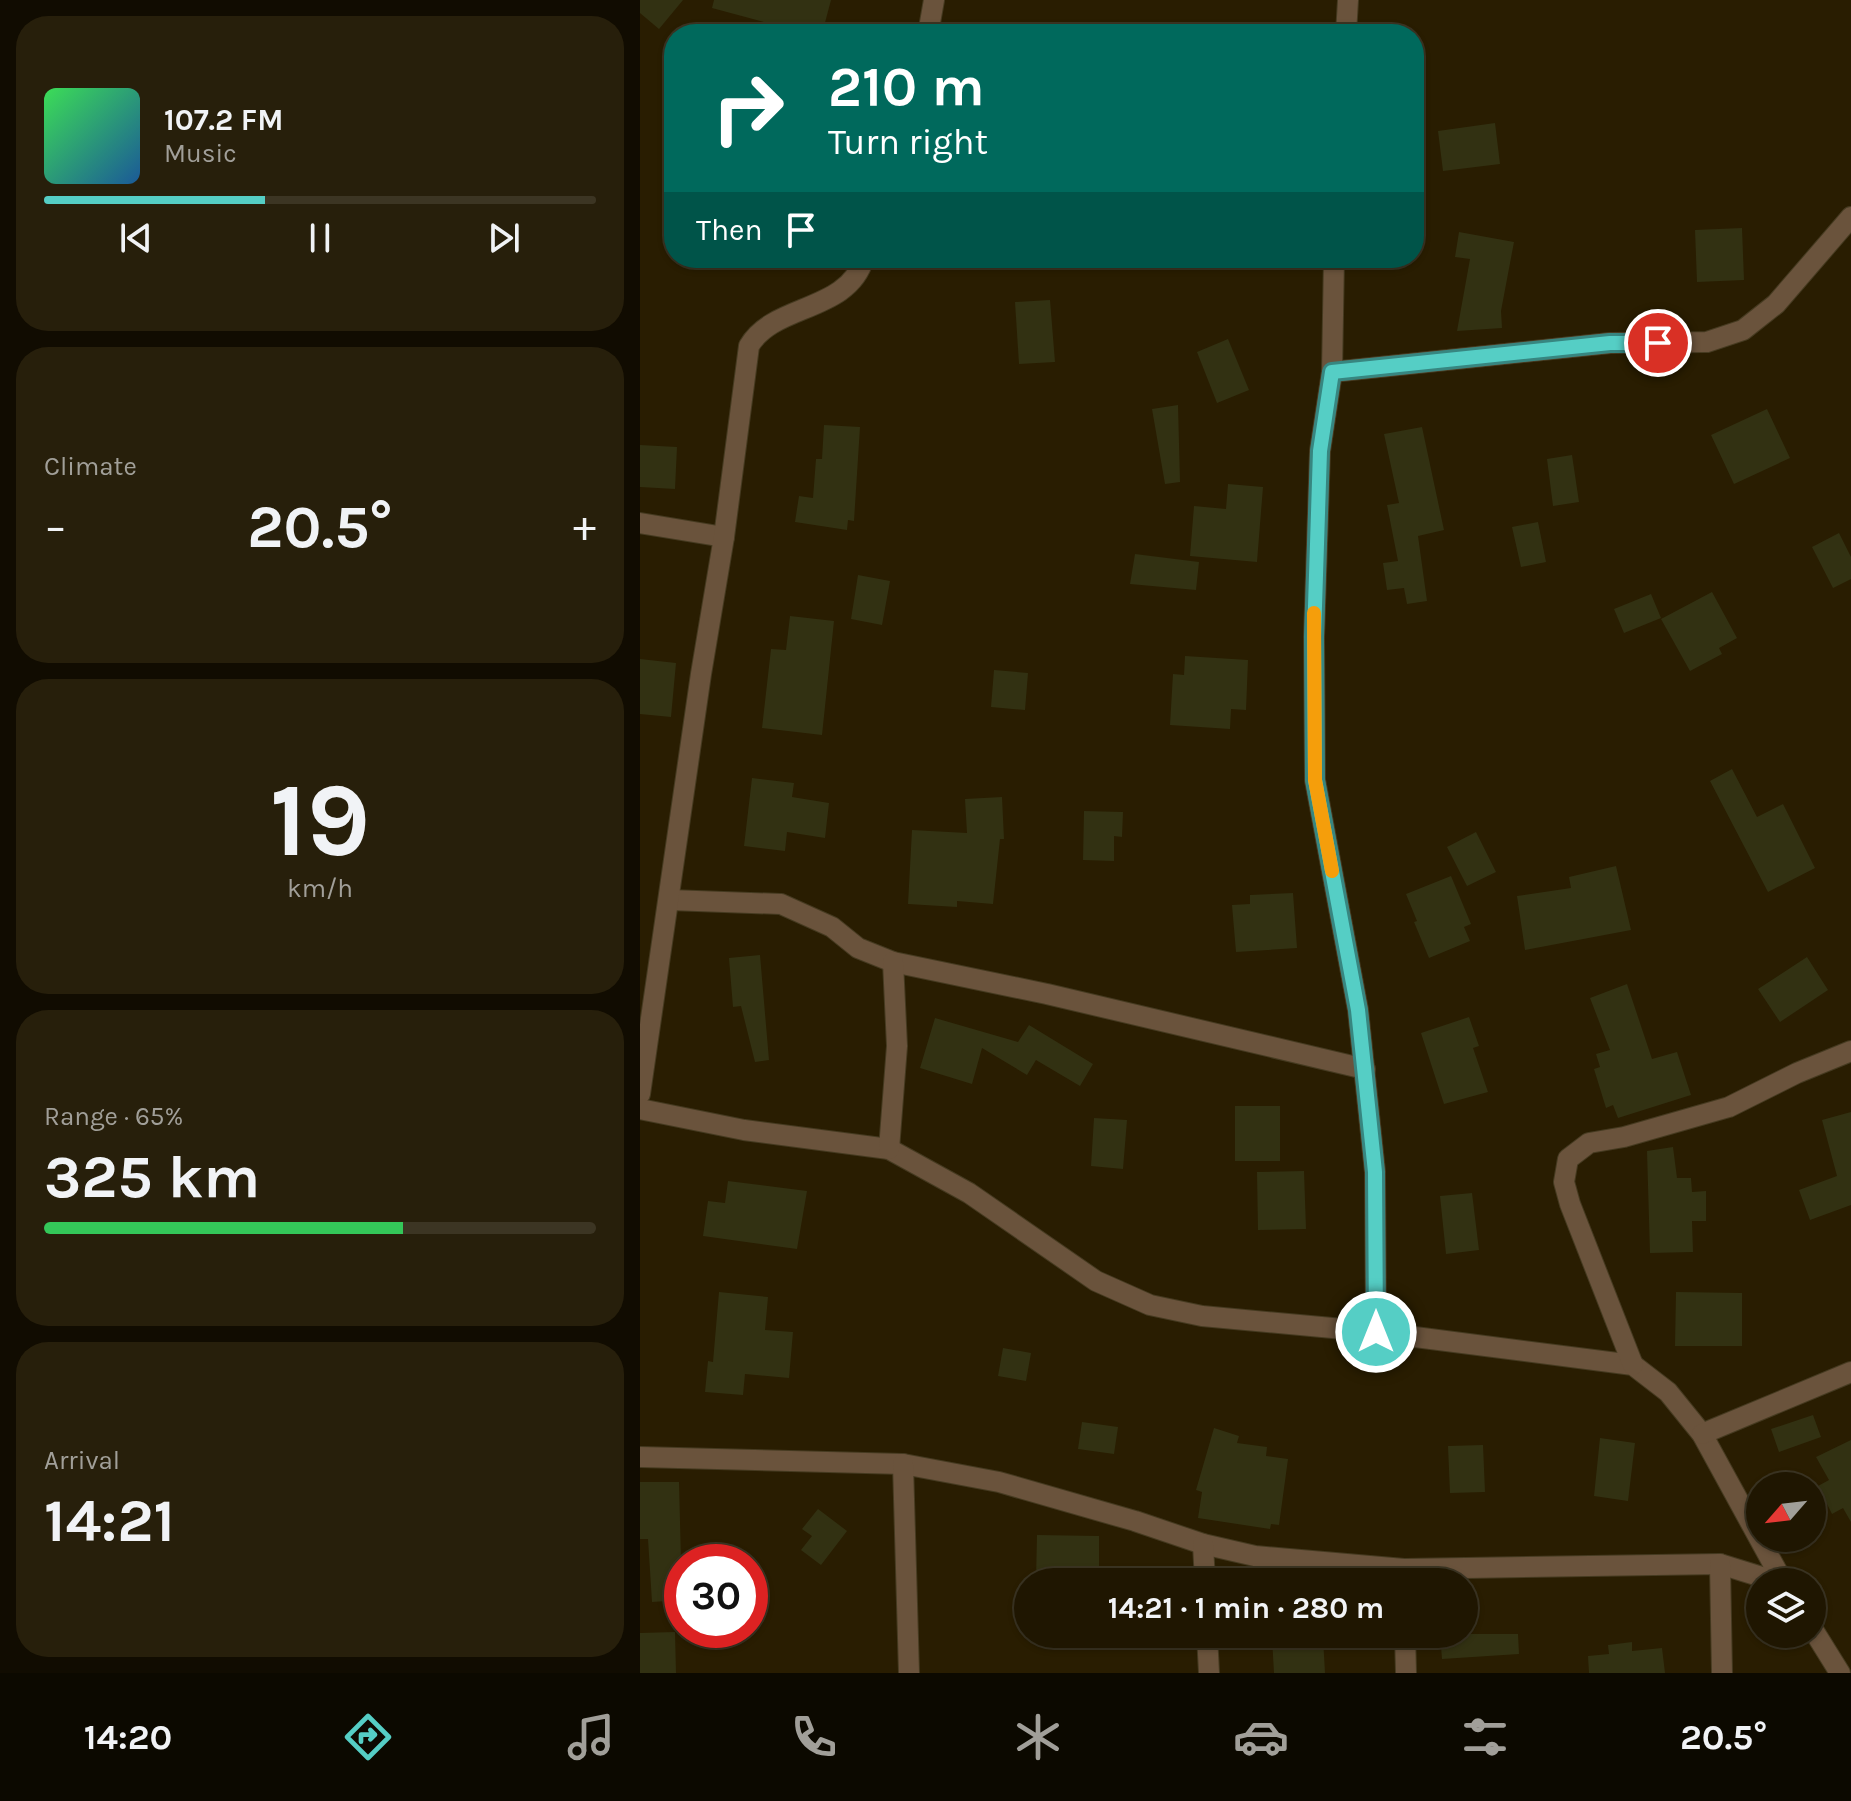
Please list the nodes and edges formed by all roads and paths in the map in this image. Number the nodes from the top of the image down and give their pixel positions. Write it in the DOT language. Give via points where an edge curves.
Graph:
graph roads {
  1 [pos="934,0"];
  2 [pos="1348,0"];
  3 [pos="930,24"];
  4 [pos="1347,24"];
  5 [pos="1851,217"];
  6 [pos="861,268"];
  7 [pos="1334,268"];
  8 [pos="1332,372"];
  9 [pos="640,523"];
  10 [pos="724,537"];
  11 [pos="670,900"];
  12 [pos="893,962"];
  13 [pos="1851,1051"];
  14 [pos="1365,1069"];
  15 [pos="640,1094"];
  16 [pos="640,1109"];
  17 [pos="889,1149"];
  18 [pos="1376,1332"];
  19 [pos="1633,1365"];
  20 [pos="1851,1372"];
  21 [pos="1702,1434"];
  22 [pos="640,1457"];
  23 [pos="903,1464"];
  24 [pos="1203,1544"];
  25 [pos="1720,1564"];
  26 [pos="1204,1568"];
  27 [pos="1349,1568"];
  28 [pos="1774,1568"];
  29 [pos="1478,1572"];
  30 [pos="1746,1572"];
  31 [pos="1208,1648"];
  32 [pos="1405,1648"];
  33 [pos="1824,1648"];
  34 [pos="909,1673"];
  35 [pos="1209,1673"];
  36 [pos="1406,1673"];
  37 [pos="1722,1673"];
  38 [pos="1840,1673"];
  1 -- 3 [label="street"];
  2 -- 4 [label="street"];
  5 -- 8 [label="street" via="1776,304 1743,330 1707,342 1610,343"];
  6 -- 10 [label="street" via="850,285 758,332 749,346"];
  7 -- 8 [label="street"];
  8 -- 14 [label="street" via="1320,451 1315,780"];
  9 -- 10 [label="street"];
  10 -- 11 [label="street"];
  11 -- 12 [label="street" via="781,904"];
  11 -- 15 [label="street"];
  12 -- 14 [label="street"];
  12 -- 17 [label="street" via="897,1046"];
  13 -- 19 [label="street" via="1729,1107 1589,1143 1568,1159 1564,1182 1570,1204"];
  14 -- 18 [label="street" via="1375,1172"];
  16 -- 17 [label="street" via="744,1130"];
  17 -- 18 [label="street" via="969,1193 1096,1281 1150,1305 1202,1316"];
  18 -- 19 [label="street"];
  19 -- 21 [label="street" via="1668,1392"];
  20 -- 21 [label="street"];
  21 -- 28 [label="street"];
  22 -- 23 [label="street"];
  23 -- 24 [label="street" via="999,1482"];
  23 -- 34 [label="street"];
  24 -- 26 [label="street"];
  24 -- 27 [label="street"];
  25 -- 29 [label="street"];
  25 -- 30 [label="street"];
  25 -- 37 [label="street"];
  31 -- 35 [label="street"];
  32 -- 36 [label="street"];
  33 -- 38 [label="street"];
}
